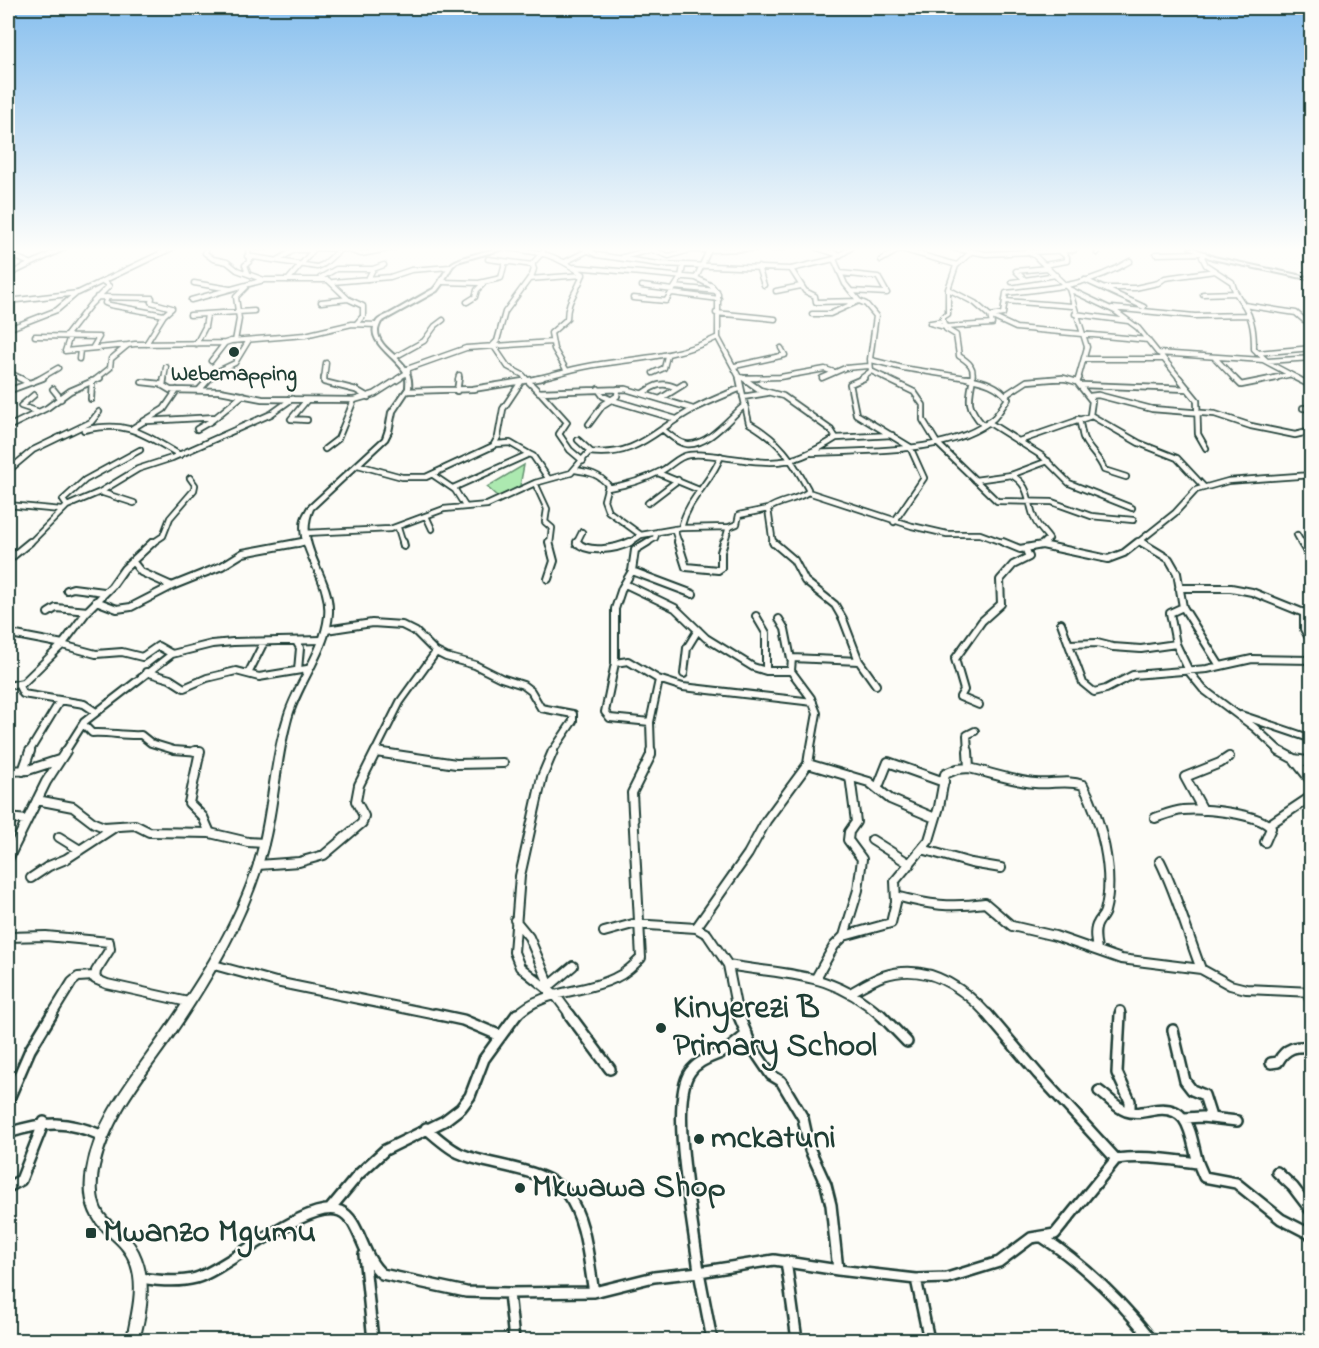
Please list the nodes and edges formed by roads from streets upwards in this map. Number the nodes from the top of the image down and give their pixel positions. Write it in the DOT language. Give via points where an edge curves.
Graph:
graph roads {
  1 [pos="55,311"];
  2 [pos="87,311"];
  3 [pos="142,311"];
  4 [pos="169,311"];
  5 [pos="254,311"];
  6 [pos="364,311"];
  7 [pos="395,311"];
  8 [pos="506,311"];
  9 [pos="567,311"];
  10 [pos="837,311"];
  11 [pos="872,311"];
  12 [pos="948,311"];
  13 [pos="984,311"];
  14 [pos="1003,311"];
  15 [pos="1074,311"];
  16 [pos="1113,311"];
  17 [pos="1156,311"];
  18 [pos="1247,311"];
  19 [pos="1282,311"];
  20 [pos="238,313"];
  21 [pos="716,313"];
  22 [pos="812,314"];
  23 [pos="164,315"];
  24 [pos="190,315"];
  25 [pos="207,315"];
  26 [pos="1075,315"];
  27 [pos="1249,315"];
  28 [pos="990,316"];
  29 [pos="775,319"];
  30 [pos="443,320"];
  31 [pos="943,321"];
  32 [pos="1129,321"];
  33 [pos="1311,321"];
  34 [pos="356,324"];
  35 [pos="376,325"];
  36 [pos="945,327"];
  37 [pos="8,328"];
  38 [pos="35,336"];
  39 [pos="68,336"];
  40 [pos="1084,336"];
  41 [pos="718,337"];
  42 [pos="249,340"];
  43 [pos="1148,340"];
  44 [pos="235,341"];
  45 [pos="552,342"];
  46 [pos="225,343"];
  47 [pos="146,344"];
  48 [pos="196,344"];
  49 [pos="128,345"];
  50 [pos="493,345"];
  51 [pos="92,348"];
  52 [pos="781,348"];
  53 [pos="1311,348"];
  54 [pos="80,350"];
  55 [pos="1158,353"];
  56 [pos="1257,353"];
  57 [pos="668,356"];
  58 [pos="1214,356"];
  59 [pos="395,357"];
  60 [pos="1311,358"];
  61 [pos="79,359"];
  62 [pos="1086,359"];
  63 [pos="1164,359"];
  64 [pos="871,360"];
  65 [pos="212,361"];
  66 [pos="1267,361"];
  67 [pos="326,363"];
  68 [pos="735,366"];
  69 [pos="166,367"];
  70 [pos="58,368"];
  71 [pos="870,369"];
  72 [pos="407,371"];
  73 [pos="567,371"];
  74 [pos="8,372"];
  75 [pos="834,372"];
  76 [pos="653,374"];
  77 [pos="459,375"];
  78 [pos="1288,375"];
  79 [pos="742,378"];
  80 [pos="822,378"];
  81 [pos="972,379"];
  82 [pos="92,381"];
  83 [pos="524,381"];
  84 [pos="142,382"];
  85 [pos="29,383"];
  86 [pos="1079,383"];
  87 [pos="684,384"];
  88 [pos="163,386"];
  89 [pos="1311,386"];
  90 [pos="677,388"];
  91 [pos="741,388"];
  92 [pos="52,389"];
  93 [pos="200,389"];
  94 [pos="598,389"];
  95 [pos="618,389"];
  96 [pos="177,390"];
  97 [pos="1188,390"];
  98 [pos="8,391"];
  99 [pos="407,391"];
  100 [pos="457,391"];
  101 [pos="539,392"];
  102 [pos="643,393"];
  103 [pos="771,393"];
  104 [pos="1007,394"];
  105 [pos="34,395"];
  106 [pos="243,395"];
  107 [pos="1090,396"];
  108 [pos="743,397"];
  109 [pos="368,398"];
  110 [pos="61,399"];
  111 [pos="91,399"];
  112 [pos="292,399"];
  113 [pos="660,399"];
  114 [pos="307,400"];
  115 [pos="354,400"];
  116 [pos="612,400"];
  117 [pos="745,405"];
  118 [pos="1303,408"];
  119 [pos="1311,408"];
  120 [pos="693,409"];
  121 [pos="39,412"];
  122 [pos="99,412"];
  123 [pos="1199,412"];
  124 [pos="1091,416"];
  125 [pos="216,417"];
  126 [pos="676,419"];
  127 [pos="1078,419"];
  128 [pos="307,420"];
  129 [pos="147,421"];
  130 [pos="986,423"];
  131 [pos="589,424"];
  132 [pos="8,427"];
  133 [pos="133,428"];
  134 [pos="197,429"];
  135 [pos="662,429"];
  136 [pos="84,430"];
  137 [pos="1311,431"];
  138 [pos="893,435"];
  139 [pos="836,438"];
  140 [pos="578,440"];
  141 [pos="1018,441"];
  142 [pos="937,443"];
  143 [pos="496,444"];
  144 [pos="910,447"];
  145 [pos="1206,448"];
  146 [pos="325,449"];
  147 [pos="140,450"];
  148 [pos="591,452"];
  149 [pos="812,453"];
  150 [pos="529,454"];
  151 [pos="180,455"];
  152 [pos="721,456"];
  153 [pos="583,461"];
  154 [pos="794,461"];
  155 [pos="1048,461"];
  156 [pos="358,465"];
  157 [pos="8,471"];
  158 [pos="575,471"];
  159 [pos="658,473"];
  160 [pos="433,475"];
  161 [pos="1011,475"];
  162 [pos="1311,475"];
  163 [pos="1126,477"];
  164 [pos="190,478"];
  165 [pos="548,478"];
  166 [pos="678,480"];
  167 [pos="975,480"];
  168 [pos="536,483"];
  169 [pos="1204,487"];
  170 [pos="453,488"];
  171 [pos="608,488"];
  172 [pos="699,490"];
  173 [pos="100,492"];
  174 [pos="808,492"];
  175 [pos="648,502"];
  176 [pos="1031,502"];
  177 [pos="134,503"];
  178 [pos="8,505"];
  179 [pos="67,506"];
  180 [pos="465,506"];
  181 [pos="768,508"];
  182 [pos="1132,508"];
  183 [pos="61,510"];
  184 [pos="426,516"];
  185 [pos="1133,520"];
  186 [pos="894,522"];
  187 [pos="729,527"];
  188 [pos="398,528"];
  189 [pos="681,528"];
  190 [pos="432,529"];
  191 [pos="674,529"];
  192 [pos="582,532"];
  193 [pos="657,532"];
  194 [pos="641,535"];
  195 [pos="1298,535"];
  196 [pos="306,537"];
  197 [pos="1140,542"];
  198 [pos="1042,545"];
  199 [pos="404,546"];
  200 [pos="1026,550"];
  201 [pos="8,560"];
  202 [pos="1311,560"];
  203 [pos="133,562"];
  204 [pos="632,572"];
  205 [pos="548,579"];
  206 [pos="625,584"];
  207 [pos="172,586"];
  208 [pos="1179,588"];
  209 [pos="67,590"];
  210 [pos="104,592"];
  211 [pos="693,594"];
  212 [pos="96,601"];
  213 [pos="1183,607"];
  214 [pos="1311,607"];
  215 [pos="88,611"];
  216 [pos="48,613"];
  217 [pos="1304,613"];
  218 [pos="756,616"];
  219 [pos="779,619"];
  220 [pos="1061,624"];
  221 [pos="326,630"];
  222 [pos="698,630"];
  223 [pos="16,635"];
  224 [pos="322,640"];
  225 [pos="296,641"];
  226 [pos="264,642"];
  227 [pos="1311,643"];
  228 [pos="1069,644"];
  229 [pos="1176,644"];
  230 [pos="62,645"];
  231 [pos="436,652"];
  232 [pos="172,654"];
  233 [pos="791,659"];
  234 [pos="1311,660"];
  235 [pos="858,661"];
  236 [pos="615,663"];
  237 [pos="1220,666"];
  238 [pos="303,670"];
  239 [pos="1188,670"];
  240 [pos="766,671"];
  241 [pos="791,671"];
  242 [pos="146,672"];
  243 [pos="248,674"];
  244 [pos="684,674"];
  245 [pos="659,680"];
  246 [pos="876,685"];
  247 [pos="8,686"];
  248 [pos="19,686"];
  249 [pos="60,701"];
  250 [pos="813,702"];
  251 [pos="979,705"];
  252 [pos="96,712"];
  253 [pos="1235,713"];
  254 [pos="650,722"];
  255 [pos="83,724"];
  256 [pos="975,731"];
  257 [pos="1311,739"];
  258 [pos="376,752"];
  259 [pos="1229,757"];
  260 [pos="1294,759"];
  261 [pos="60,760"];
  262 [pos="1311,762"];
  263 [pos="503,763"];
  264 [pos="808,764"];
  265 [pos="969,768"];
  266 [pos="8,771"];
  267 [pos="23,771"];
  268 [pos="850,776"];
  269 [pos="944,782"];
  270 [pos="1311,782"];
  271 [pos="878,787"];
  272 [pos="1311,796"];
  273 [pos="37,800"];
  274 [pos="1203,810"];
  275 [pos="8,818"];
  276 [pos="935,818"];
  277 [pos="1155,818"];
  278 [pos="27,820"];
  279 [pos="1270,824"];
  280 [pos="118,826"];
  281 [pos="210,833"];
  282 [pos="59,837"];
  283 [pos="872,840"];
  284 [pos="1265,842"];
  285 [pos="264,843"];
  286 [pos="922,849"];
  287 [pos="80,850"];
  288 [pos="8,859"];
  289 [pos="1160,861"];
  290 [pos="910,864"];
  291 [pos="258,865"];
  292 [pos="1001,868"];
  293 [pos="31,878"];
  294 [pos="896,896"];
  295 [pos="515,920"];
  296 [pos="640,924"];
  297 [pos="696,928"];
  298 [pos="604,932"];
  299 [pos="844,936"];
  300 [pos="8,937"];
  301 [pos="1097,950"];
  302 [pos="214,965"];
  303 [pos="728,965"];
  304 [pos="573,966"];
  305 [pos="1201,969"];
  306 [pos="94,976"];
  307 [pos="816,978"];
  308 [pos="548,988"];
  309 [pos="1309,991"];
  310 [pos="850,993"];
  311 [pos="556,996"];
  312 [pos="188,1002"];
  313 [pos="1311,1003"];
  314 [pos="1120,1011"];
  315 [pos="1173,1030"];
  316 [pos="747,1034"];
  317 [pos="501,1036"];
  318 [pos="907,1042"];
  319 [pos="1311,1047"];
  320 [pos="1271,1063"];
  321 [pos="610,1069"];
  322 [pos="1099,1091"];
  323 [pos="8,1101"];
  324 [pos="1130,1112"];
  325 [pos="1211,1117"];
  326 [pos="1185,1118"];
  327 [pos="1237,1121"];
  328 [pos="44,1122"];
  329 [pos="426,1128"];
  330 [pos="8,1133"];
  331 [pos="103,1136"];
  332 [pos="1116,1159"];
  333 [pos="1198,1163"];
  334 [pos="1277,1172"];
  335 [pos="8,1187"];
  336 [pos="330,1209"];
  337 [pos="1311,1212"];
  338 [pos="1311,1235"];
  339 [pos="1042,1237"];
  340 [pos="364,1252"];
  341 [pos="786,1261"];
  342 [pos="838,1270"];
  343 [pos="699,1272"];
  344 [pos="141,1278"];
  345 [pos="916,1279"];
  346 [pos="594,1292"];
  347 [pos="509,1293"];
  348 [pos="133,1341"];
  349 [pos="373,1341"];
  350 [pos="514,1341"];
  351 [pos="712,1341"];
  352 [pos="797,1341"];
  353 [pos="929,1341"];
  354 [pos="1152,1341"];
  1 -- 37 [label="street"];
  2 -- 39 [label="street"];
  3 -- 23 [label="street"];
  4 -- 23 [label="street"];
  5 -- 20 [label="street"];
  6 -- 34 [label="street"];
  7 -- 35 [label="street"];
  8 -- 50 [label="street"];
  9 -- 45 [label="street" via="567,319 551,331"];
  10 -- 22 [label="street"];
  11 -- 64 [label="street" via="876,316 876,330"];
  12 -- 31 [label="street"];
  13 -- 28 [label="street"];
  14 -- 28 [label="street" via="1002,316"];
  15 -- 26 [label="street"];
  16 -- 32 [label="street"];
  17 -- 27 [label="street" via="1195,316"];
  18 -- 27 [label="street"];
  19 -- 33 [label="street"];
  20 -- 25 [label="street"];
  20 -- 44 [label="street"];
  21 -- 29 [label="street"];
  21 -- 41 [label="street"];
  23 -- 47 [label="street"];
  24 -- 25 [label="street"];
  25 -- 48 [label="street"];
  26 -- 32 [label="street"];
  26 -- 40 [label="street"];
  27 -- 56 [label="street"];
  28 -- 36 [label="street" via="992,324"];
  28 -- 40 [label="street" via="1021,329"];
  30 -- 59 [label="street" via="424,340"];
  31 -- 36 [label="street"];
  31 -- 36 [label="street" via="930,323"];
  32 -- 43 [label="street"];
  34 -- 35 [label="street"];
  34 -- 42 [label="street" via="305,335"];
  35 -- 59 [label="street" via="380,344"];
  36 -- 81 [label="street" via="956,334 959,356 973,367"];
  38 -- 39 [label="street"];
  39 -- 51 [label="street" via="99,337"];
  39 -- 54 [label="street" via="64,351"];
  40 -- 43 [label="street"];
  40 -- 62 [label="street"];
  41 -- 57 [label="street" via="701,348"];
  41 -- 68 [label="street"];
  42 -- 44 [label="street"];
  42 -- 93 [label="street" via="235,363 213,373"];
  43 -- 55 [label="street"];
  44 -- 46 [label="street"];
  45 -- 50 [label="street"];
  45 -- 73 [label="street"];
  46 -- 48 [label="street"];
  46 -- 65 [label="street"];
  47 -- 48 [label="street"];
  47 -- 49 [label="street"];
  49 -- 51 [label="street"];
  49 -- 82 [label="street" via="111,359 109,370"];
  50 -- 72 [label="street" via="462,349"];
  50 -- 83 [label="street" via="508,367 523,375"];
  51 -- 54 [label="street"];
  52 -- 68 [label="street" via="785,355"];
  53 -- 56 [label="street"];
  54 -- 61 [label="street"];
  55 -- 58 [label="street"];
  55 -- 63 [label="street"];
  56 -- 66 [label="street"];
  57 -- 73 [label="street"];
  57 -- 76 [label="street" via="664,368"];
  58 -- 66 [label="street"];
  58 -- 78 [label="street" via="1241,385"];
  59 -- 72 [label="street"];
  60 -- 66 [label="street"];
  62 -- 63 [label="street"];
  62 -- 86 [label="street"];
  63 -- 97 [label="street"];
  64 -- 71 [label="street"];
  64 -- 81 [label="street"];
  66 -- 78 [label="street"];
  67 -- 109 [label="street" via="324,382 356,390"];
  68 -- 79 [label="street"];
  69 -- 88 [label="street"];
  70 -- 85 [label="street"];
  71 -- 75 [label="street" via="845,368"];
  71 -- 138 [label="street" via="867,376 850,384 855,412 864,421"];
  71 -- 142 [label="street" via="914,392 923,405 923,420"];
  72 -- 99 [label="street"];
  72 -- 109 [label="street"];
  73 -- 83 [label="street"];
  74 -- 85 [label="street"];
  75 -- 79 [label="street" via="825,369 780,377"];
  75 -- 80 [label="street"];
  77 -- 100 [label="street"];
  78 -- 89 [label="street"];
  79 -- 91 [label="street"];
  79 -- 103 [label="street"];
  81 -- 104 [label="street"];
  81 -- 130 [label="street" via="970,411"];
  82 -- 110 [label="street"];
  82 -- 111 [label="street"];
  83 -- 100 [label="street"];
  83 -- 101 [label="street"];
  83 -- 143 [label="street" via="509,398 500,418"];
  84 -- 88 [label="street"];
  85 -- 98 [label="street"];
  86 -- 97 [label="street"];
  86 -- 104 [label="street" via="1063,378 1027,381"];
  86 -- 107 [label="street"];
  87 -- 90 [label="street"];
  88 -- 96 [label="street"];
  90 -- 102 [label="street" via="656,384"];
  90 -- 113 [label="street"];
  91 -- 108 [label="street"];
  91 -- 120 [label="street"];
  92 -- 110 [label="street"];
  93 -- 96 [label="street"];
  93 -- 106 [label="street"];
  94 -- 95 [label="street"];
  94 -- 101 [label="street"];
  94 -- 116 [label="street"];
  95 -- 102 [label="street"];
  95 -- 116 [label="street"];
  96 -- 129 [label="street" via="168,406"];
  97 -- 123 [label="street" via="1197,400"];
  99 -- 100 [label="street"];
  99 -- 156 [label="street" via="392,412 388,434"];
  101 -- 153 [label="street" via="567,422 559,434"];
  102 -- 113 [label="street"];
  103 -- 108 [label="street"];
  103 -- 139 [label="street" via="783,396 831,430"];
  104 -- 130 [label="street" via="1007,403"];
  105 -- 121 [label="street" via="21,406"];
  106 -- 112 [label="street"];
  106 -- 125 [label="street"];
  107 -- 123 [label="street" via="1156,409"];
  107 -- 124 [label="street"];
  108 -- 117 [label="street"];
  109 -- 115 [label="street"];
  110 -- 121 [label="street"];
  112 -- 114 [label="street"];
  112 -- 151 [label="street" via="271,414"];
  113 -- 120 [label="street"];
  114 -- 115 [label="street"];
  114 -- 128 [label="street" via="291,419"];
  115 -- 146 [label="street" via="338,439"];
  116 -- 126 [label="street"];
  116 -- 131 [label="street" via="603,405"];
  117 -- 135 [label="street" via="719,429 692,444"];
  117 -- 154 [label="street" via="750,424 770,435"];
  118 -- 119 [label="street"];
  120 -- 126 [label="street"];
  121 -- 132 [label="street"];
  122 -- 157 [label="street" via="91,422 33,450"];
  123 -- 137 [label="street" via="1281,433 1299,435"];
  123 -- 145 [label="street" via="1198,434"];
  124 -- 127 [label="street"];
  124 -- 169 [label="street" via="1139,443 1175,457"];
  125 -- 129 [label="street"];
  125 -- 134 [label="street"];
  126 -- 135 [label="street"];
  127 -- 141 [label="street"];
  127 -- 163 [label="street" via="1083,426 1082,436 1104,470"];
  129 -- 133 [label="street"];
  130 -- 141 [label="street"];
  130 -- 142 [label="street"];
  133 -- 136 [label="street"];
  133 -- 151 [label="street"];
  135 -- 148 [label="street" via="630,449 606,454"];
  138 -- 139 [label="street"];
  138 -- 144 [label="street"];
  139 -- 149 [label="street"];
  140 -- 148 [label="street"];
  141 -- 155 [label="street"];
  142 -- 144 [label="street"];
  142 -- 167 [label="street"];
  143 -- 150 [label="street" via="517,445"];
  143 -- 160 [label="street"];
  144 -- 149 [label="street"];
  144 -- 186 [label="street" via="923,482"];
  147 -- 179 [label="street" via="79,484 63,500"];
  148 -- 153 [label="street"];
  149 -- 154 [label="street"];
  150 -- 165 [label="street"];
  150 -- 170 [label="street"];
  151 -- 173 [label="street" via="138,469"];
  152 -- 154 [label="street"];
  152 -- 159 [label="street" via="685,455"];
  152 -- 172 [label="street" via="717,469"];
  153 -- 158 [label="street"];
  154 -- 174 [label="street"];
  155 -- 161 [label="street"];
  155 -- 182 [label="street" via="1069,483"];
  156 -- 160 [label="street" via="402,477"];
  156 -- 196 [label="street" via="310,508 304,519"];
  158 -- 165 [label="street"];
  158 -- 171 [label="street" via="597,474"];
  159 -- 166 [label="street"];
  159 -- 171 [label="street"];
  160 -- 170 [label="street"];
  161 -- 167 [label="street"];
  161 -- 176 [label="street" via="1022,482"];
  162 -- 169 [label="street" via="1228,481"];
  164 -- 203 [label="street" via="194,490 170,518 163,536"];
  165 -- 168 [label="street"];
  166 -- 172 [label="street"];
  166 -- 175 [label="street"];
  167 -- 176 [label="street" via="997,501"];
  168 -- 180 [label="street" via="487,505"];
  168 -- 205 [label="street" via="548,509 545,522 552,528 549,541 554,561"];
  169 -- 197 [label="street"];
  170 -- 180 [label="street"];
  171 -- 194 [label="street" via="604,500 608,511"];
  172 -- 189 [label="street"];
  173 -- 177 [label="street"];
  173 -- 179 [label="street"];
  174 -- 181 [label="street"];
  174 -- 186 [label="street"];
  176 -- 185 [label="street" via="1052,502 1091,516"];
  176 -- 198 [label="street" via="1036,523 1049,539"];
  178 -- 183 [label="street"];
  179 -- 183 [label="street"];
  180 -- 184 [label="street"];
  181 -- 187 [label="street" via="742,513 737,524"];
  181 -- 235 [label="street" via="773,544 794,560 805,581 836,605"];
  183 -- 201 [label="street" via="28,546"];
  184 -- 188 [label="street"];
  184 -- 190 [label="street"];
  186 -- 200 [label="street" via="947,534 980,534"];
  187 -- 189 [label="street"];
  187 -- 191 [label="street" via="718,570 686,567"];
  188 -- 196 [label="street"];
  188 -- 199 [label="street"];
  189 -- 191 [label="street"];
  191 -- 193 [label="street"];
  192 -- 194 [label="street" via="576,544 602,550"];
  193 -- 194 [label="street"];
  193 -- 204 [label="street" via="655,538 636,548"];
  195 -- 202 [label="street"];
  196 -- 207 [label="street" via="290,546 243,553"];
  196 -- 221 [label="street" via="327,591"];
  197 -- 198 [label="street" via="1108,559"];
  197 -- 208 [label="street" via="1170,559"];
  198 -- 200 [label="street"];
  200 -- 251 [label="street" via="1029,557 1009,568 1000,580 1001,604 982,621 955,659 964,690 960,697"];
  203 -- 207 [label="street" via="141,572"];
  203 -- 210 [label="street"];
  204 -- 206 [label="street"];
  204 -- 211 [label="street"];
  206 -- 222 [label="street" via="675,608"];
  206 -- 236 [label="street" via="615,609"];
  207 -- 212 [label="street" via="123,609"];
  208 -- 213 [label="street"];
  208 -- 217 [label="street" via="1252,592"];
  209 -- 210 [label="street"];
  210 -- 212 [label="street"];
  212 -- 215 [label="street"];
  213 -- 229 [label="street" via="1170,613"];
  213 -- 237 [label="street"];
  214 -- 217 [label="street"];
  215 -- 216 [label="street" via="56,608"];
  215 -- 230 [label="street"];
  217 -- 227 [label="street" via="1304,629"];
  218 -- 240 [label="street" via="766,633"];
  219 -- 233 [label="street" via="785,628"];
  220 -- 228 [label="street"];
  221 -- 224 [label="street"];
  221 -- 231 [label="street" via="395,623 416,632"];
  222 -- 240 [label="street" via="746,663"];
  222 -- 244 [label="street" via="687,648"];
  223 -- 230 [label="street"];
  224 -- 225 [label="street"];
  224 -- 238 [label="street"];
  225 -- 226 [label="street"];
  225 -- 238 [label="street"];
  226 -- 232 [label="street" via="213,644"];
  226 -- 243 [label="street"];
  228 -- 229 [label="street" via="1142,649"];
  228 -- 239 [label="street" via="1085,687 1096,693 1124,677"];
  229 -- 239 [label="street"];
  230 -- 232 [label="street" via="96,654 125,652 138,657 158,646"];
  230 -- 248 [label="street"];
  231 -- 258 [label="street" via="400,702"];
  231 -- 295 [label="street" via="523,685 542,708 574,716 544,768 520,876"];
  232 -- 242 [label="street"];
  233 -- 235 [label="street"];
  233 -- 241 [label="street"];
  234 -- 237 [label="street" via="1253,659"];
  235 -- 246 [label="street"];
  236 -- 245 [label="street" via="632,662"];
  236 -- 254 [label="street" via="606,715"];
  237 -- 239 [label="street"];
  238 -- 243 [label="street" via="265,677"];
  238 -- 285 [label="street" via="280,742"];
  239 -- 253 [label="street" via="1203,689"];
  240 -- 241 [label="street"];
  241 -- 250 [label="street"];
  242 -- 243 [label="street" via="184,688 227,673"];
  242 -- 252 [label="street"];
  245 -- 250 [label="street" via="711,692"];
  245 -- 254 [label="street"];
  247 -- 248 [label="street"];
  248 -- 249 [label="street" via="23,694"];
  249 -- 252 [label="street" via="84,704"];
  249 -- 267 [label="street" via="27,756"];
  250 -- 264 [label="street" via="817,713"];
  252 -- 255 [label="street"];
  253 -- 257 [label="street"];
  253 -- 260 [label="street" via="1270,745"];
  254 -- 296 [label="street" via="651,755 632,793"];
  255 -- 261 [label="street"];
  255 -- 281 [label="street" via="92,733 141,735 151,743 174,750 200,751 189,803 203,817"];
  256 -- 265 [label="street" via="967,735"];
  258 -- 263 [label="street" via="479,765"];
  258 -- 291 [label="street" via="357,788 362,823 317,858"];
  259 -- 274 [label="street" via="1185,777"];
  260 -- 262 [label="street"];
  260 -- 270 [label="street"];
  261 -- 267 [label="street"];
  261 -- 273 [label="street"];
  264 -- 268 [label="street"];
  264 -- 297 [label="street" via="766,820 748,854"];
  265 -- 269 [label="street" via="945,774"];
  265 -- 301 [label="street" via="1010,781 1083,785 1104,847 1108,875 1106,914 1094,930"];
  266 -- 267 [label="street"];
  268 -- 271 [label="street"];
  268 -- 299 [label="street" via="856,822 848,840 862,859 858,890"];
  269 -- 271 [label="street" via="888,762"];
  269 -- 276 [label="street"];
  271 -- 276 [label="street" via="890,799"];
  272 -- 279 [label="street"];
  273 -- 278 [label="street"];
  273 -- 280 [label="street" via="73,807 99,826"];
  274 -- 277 [label="street" via="1177,811"];
  274 -- 279 [label="street"];
  275 -- 278 [label="street"];
  276 -- 286 [label="street"];
  278 -- 288 [label="street"];
  279 -- 284 [label="street"];
  280 -- 281 [label="street" via="135,825 149,832"];
  280 -- 287 [label="street"];
  281 -- 285 [label="street"];
  282 -- 287 [label="street"];
  283 -- 290 [label="street"];
  285 -- 291 [label="street"];
  286 -- 290 [label="street"];
  286 -- 292 [label="street"];
  287 -- 293 [label="street"];
  289 -- 305 [label="street"];
  290 -- 294 [label="street" via="895,881"];
  291 -- 302 [label="street"];
  294 -- 299 [label="street" via="891,923"];
  294 -- 301 [label="street" via="956,907 985,903 1012,926"];
  295 -- 308 [label="street" via="529,937"];
  295 -- 308 [label="street" via="516,961 524,972"];
  296 -- 297 [label="street"];
  296 -- 298 [label="street"];
  296 -- 311 [label="street" via="641,958 635,966 598,985"];
  297 -- 303 [label="street" via="707,934"];
  299 -- 307 [label="street"];
  300 -- 306 [label="street" via="109,942 110,950"];
  301 -- 305 [label="street" via="1127,960"];
  302 -- 312 [label="street"];
  302 -- 317 [label="street" via="286,984 463,1020"];
  303 -- 307 [label="street"];
  303 -- 316 [label="street" via="733,998"];
  304 -- 308 [label="street"];
  305 -- 309 [label="street" via="1246,989"];
  306 -- 312 [label="street" via="108,984"];
  306 -- 323 [label="street" via="78,977 72,982 30,1050"];
  307 -- 310 [label="street"];
  308 -- 311 [label="street"];
  309 -- 313 [label="street"];
  310 -- 318 [label="street"];
  310 -- 332 [label="street" via="867,981 895,973 920,971 945,977 986,1010 1021,1055"];
  311 -- 317 [label="street" via="526,1006"];
  311 -- 321 [label="street"];
  312 -- 331 [label="street" via="121,1101"];
  314 -- 324 [label="street" via="1117,1073 1130,1101"];
  315 -- 325 [label="street" via="1185,1081 1192,1090 1204,1095"];
  316 -- 342 [label="street" via="771,1075 781,1082 799,1108 831,1205"];
  316 -- 343 [label="street" via="687,1071 683,1155"];
  317 -- 329 [label="street" via="485,1056 469,1099"];
  319 -- 320 [label="street" via="1293,1045 1278,1062"];
  322 -- 324 [label="street"];
  324 -- 326 [label="street" via="1167,1108"];
  325 -- 326 [label="street"];
  325 -- 327 [label="street"];
  326 -- 333 [label="street"];
  328 -- 330 [label="street"];
  328 -- 331 [label="street" via="67,1122"];
  328 -- 335 [label="street" via="21,1180"];
  329 -- 336 [label="street" via="380,1154"];
  329 -- 346 [label="street" via="459,1153 520,1171 564,1190 578,1216"];
  331 -- 344 [label="street" via="92,1175 95,1211 126,1244"];
  332 -- 333 [label="street" via="1163,1158"];
  332 -- 339 [label="street" via="1061,1229"];
  333 -- 338 [label="street" via="1204,1177 1236,1183 1281,1219"];
  334 -- 337 [label="street" via="1293,1186"];
  336 -- 340 [label="street" via="351,1220"];
  336 -- 344 [label="street" via="294,1221 197,1278 167,1282"];
  339 -- 345 [label="street" via="1031,1238 999,1262 947,1278"];
  339 -- 354 [label="street" via="1101,1281"];
  340 -- 347 [label="street" via="382,1274 398,1279 466,1292"];
  340 -- 349 [label="street"];
  341 -- 342 [label="street"];
  341 -- 343 [label="street" via="756,1261"];
  341 -- 352 [label="street"];
  342 -- 345 [label="street"];
  343 -- 346 [label="street" via="654,1277"];
  343 -- 351 [label="street"];
  344 -- 348 [label="street" via="141,1302"];
  345 -- 353 [label="street"];
  346 -- 347 [label="street"];
  347 -- 350 [label="street"];
}
